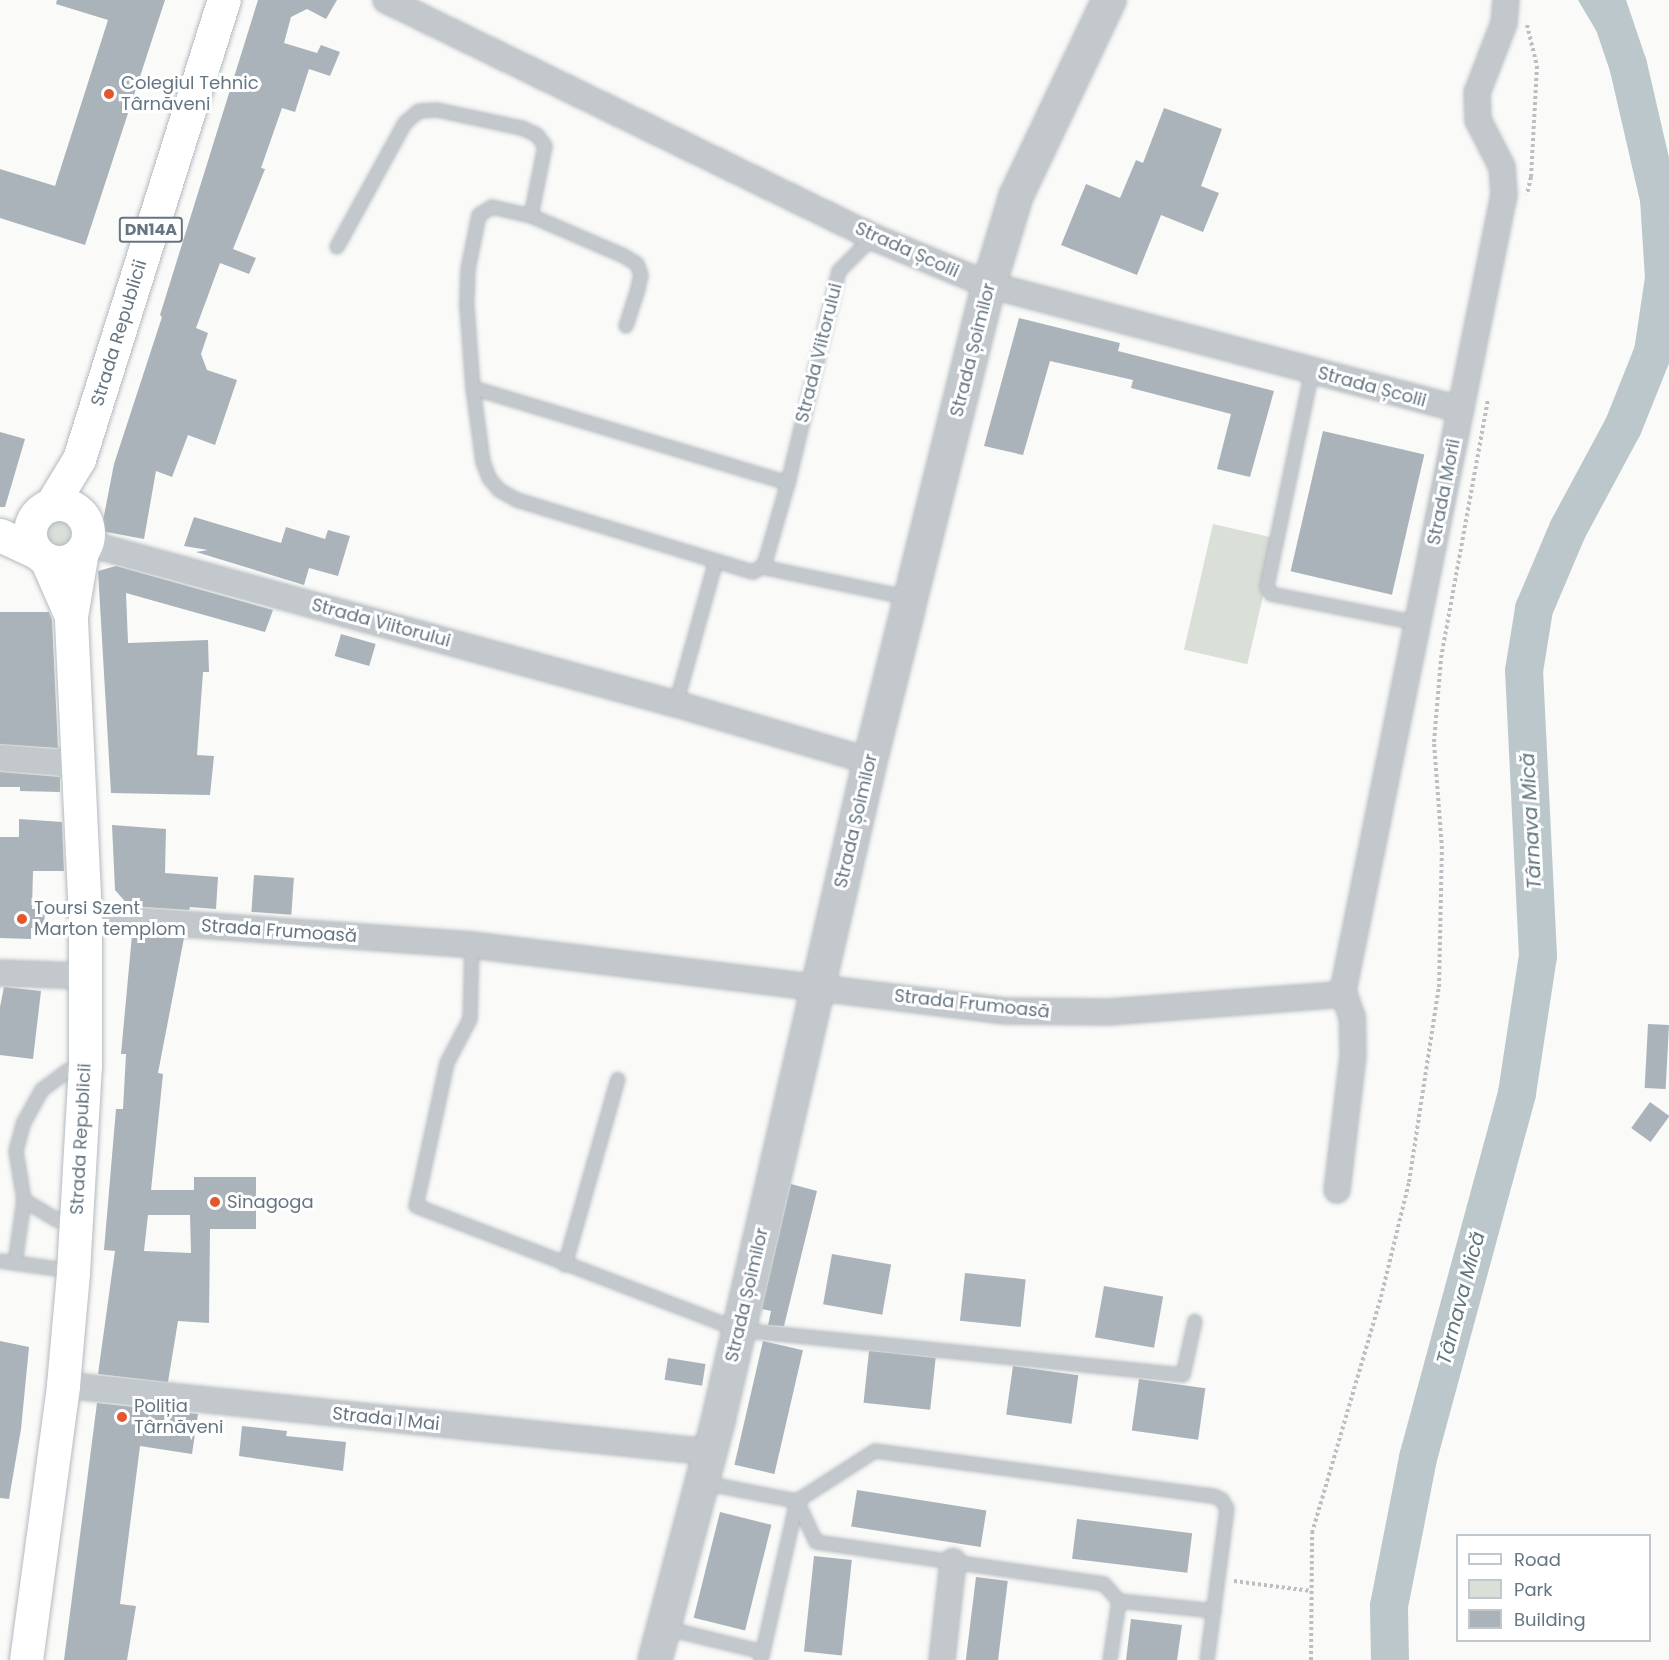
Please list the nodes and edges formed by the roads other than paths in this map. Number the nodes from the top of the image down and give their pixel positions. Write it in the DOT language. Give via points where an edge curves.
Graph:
graph roads {
  1 [pos="224,0"];
  2 [pos="386,0"];
  3 [pos="1109,0"];
  4 [pos="1506,0"];
  5 [pos="531,216"];
  6 [pos="873,237"];
  7 [pos="337,247"];
  8 [pos="989,285"];
  9 [pos="626,326"];
  10 [pos="1312,371"];
  11 [pos="473,388"];
  12 [pos="1461,410"];
  13 [pos="79,459"];
  14 [pos="788,483"];
  15 [pos="44,511"];
  16 [pos="0,520"];
  17 [pos="0,535"];
  18 [pos="84,537"];
  19 [pos="42,556"];
  20 [pos="716,561"];
  21 [pos="762,567"];
  22 [pos="910,598"];
  23 [pos="71,616"];
  24 [pos="1418,623"];
  25 [pos="676,704"];
  26 [pos="0,758"];
  27 [pos="870,761"];
  28 [pos="78,764"];
  29 [pos="85,917"];
  30 [pos="472,945"];
  31 [pos="0,973"];
  32 [pos="86,976"];
  33 [pos="816,987"];
  34 [pos="1343,991"];
  35 [pos="85,1066"];
  36 [pos="618,1079"];
  37 [pos="1337,1190"];
  38 [pos="24,1200"];
  39 [pos="76,1222"];
  40 [pos="0,1261"];
  41 [pos="15,1263"];
  42 [pos="565,1265"];
  43 [pos="73,1272"];
  44 [pos="1195,1321"];
  45 [pos="740,1330"];
  46 [pos="63,1385"];
  47 [pos="710,1452"];
  48 [pos="702,1483"];
  49 [pos="797,1501"];
  50 [pos="954,1562"];
  51 [pos="1119,1601"];
  52 [pos="1214,1611"];
  53 [pos="664,1628"];
  54 [pos="762,1656"];
  55 [pos="26,1660"];
  56 [pos="655,1660"];
  57 [pos="942,1660"];
  58 [pos="1110,1660"];
  59 [pos="1207,1660"];
  1 -- 13 [label="main road, Strada Republicii / DN14A"];
  2 -- 6 [label="street, Strada Școlii"];
  3 -- 8 [label="street, Strada Șoimilor" via="1016,196"];
  4 -- 12 [label="street, Strada Morii" via="1504,23 1478,93 1478,120 1502,166 1504,195"];
  5 -- 7 [label="lane" via="545,146 537,135 522,128 437,110 419,111 405,123"];
  5 -- 9 [label="lane" via="637,264 641,275 639,288"];
  5 -- 11 [label="lane" via="492,207 479,215 468,269"];
  6 -- 8 [label="street, Strada Școlii"];
  6 -- 14 [label="lane, Strada Viitorului" via="839,271"];
  8 -- 10 [label="street, Strada Școlii"];
  8 -- 22 [label="street, Strada Șoimilor"];
  10 -- 12 [label="street, Strada Școlii"];
  10 -- 24 [label="lane" via="1267,587 1271,594"];
  11 -- 14 [label="lane"];
  11 -- 20 [label="lane" via="483,462 499,490 517,500"];
  12 -- 24 [label="street, Strada Morii"];
  13 -- 15 [label="main road, Strada Republicii / DN14A"];
  13 -- 18 [label="main road, Strada Republicii / DN14A"];
  14 -- 21 [label="lane, Strada Viitorului"];
  15 -- 16 [label="main road"];
  15 -- 18 [label="main road" via="69,506"];
  15 -- 19 [label="main road, DN14A" via="30,535"];
  17 -- 19 [label="main road"];
  18 -- 19 [label="main road" via="66,561"];
  18 -- 23 [label="main road, Strada Republicii"];
  18 -- 25 [label="street, Strada Viitorului"];
  19 -- 23 [label="main road, Strada Republicii"];
  20 -- 21 [label="lane" via="753,572"];
  20 -- 25 [label="lane"];
  21 -- 22 [label="lane"];
  22 -- 27 [label="street, Strada Șoimilor"];
  23 -- 28 [label="main road, Strada Republicii"];
  24 -- 34 [label="street, Strada Morii"];
  25 -- 27 [label="street, Strada Viitorului"];
  26 -- 28 [label="street"];
  27 -- 33 [label="street, Strada Șoimilor"];
  28 -- 29 [label="main road, Strada Republicii"];
  29 -- 30 [label="street, Strada Frumoasă"];
  29 -- 32 [label="main road, Strada Republicii"];
  30 -- 33 [label="street, Strada Frumoasă"];
  30 -- 42 [label="lane" via="470,1019 447,1063 416,1206"];
  31 -- 32 [label="street"];
  32 -- 35 [label="main road, Strada Republicii"];
  33 -- 34 [label="street, Strada Frumoasă" via="1005,1011 1061,1013 1325,996"];
  33 -- 45 [label="street, Strada Șoimilor"];
  34 -- 37 [label="street" via="1352,1017 1353,1056"];
  35 -- 38 [label="lane" via="66,1071 42,1090 23,1124 16,1151"];
  35 -- 39 [label="main road, Strada Republicii"];
  36 -- 42 [label="lane"];
  38 -- 39 [label="lane" via="57,1220"];
  38 -- 41 [label="lane"];
  39 -- 43 [label="main road, Strada Republicii"];
  40 -- 41 [label="lane"];
  41 -- 43 [label="lane"];
  42 -- 45 [label="lane"];
  43 -- 46 [label="main road, Strada Republicii"];
  44 -- 45 [label="lane" via="1183,1375"];
  45 -- 47 [label="street, Strada Șoimilor"];
  46 -- 47 [label="street, Strada 1 Mai"];
  46 -- 55 [label="main road, Strada Republicii"];
  47 -- 48 [label="street, Strada Șoimilor"];
  48 -- 49 [label="lane"];
  48 -- 53 [label="street, Strada Șoimilor"];
  49 -- 50 [label="lane" via="816,1542"];
  49 -- 52 [label="lane" via="875,1451 1214,1496 1227,1509"];
  49 -- 54 [label="lane"];
  50 -- 51 [label="lane" via="1104,1584"];
  50 -- 57 [label="street"];
  51 -- 52 [label="lane"];
  51 -- 58 [label="lane"];
  52 -- 59 [label="lane"];
  53 -- 54 [label="lane"];
  53 -- 56 [label="street, Strada Șoimilor"];
}
